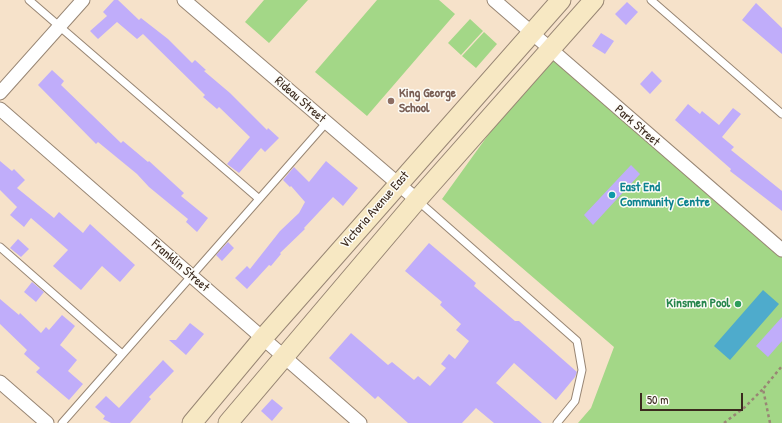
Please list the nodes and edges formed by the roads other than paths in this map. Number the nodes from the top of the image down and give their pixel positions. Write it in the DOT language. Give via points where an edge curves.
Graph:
graph roads {
  1 [pos="29,0"];
  2 [pos="83,0"];
  3 [pos="184,0"];
  4 [pos="494,0"];
  5 [pos="561,0"];
  6 [pos="594,0"];
  7 [pos="651,0"];
  8 [pos="59,26"];
  9 [pos="531,32"];
  10 [pos="550,49"];
  11 [pos="0,93"];
  12 [pos="0,109"];
  13 [pos="782,114"];
  14 [pos="326,122"];
  15 [pos="397,184"];
  16 [pos="258,198"];
  17 [pos="416,200"];
  18 [pos="0,247"];
  19 [pos="782,250"];
  20 [pos="190,274"];
  21 [pos="263,338"];
  22 [pos="122,354"];
  23 [pos="285,358"];
  24 [pos="0,382"];
  25 [pos="47,423"];
  26 [pos="62,423"];
  27 [pos="192,423"];
  28 [pos="228,423"];
  29 [pos="360,423"];
  30 [pos="557,423"];
  1 -- 8 [label="lane"];
  2 -- 8 [label="street"];
  3 -- 14 [label="street, Rideau Street"];
  4 -- 9 [label="street, Park Street"];
  5 -- 9 [label="main road, Victoria Avenue East"];
  6 -- 10 [label="main road, Victoria Avenue East"];
  7 -- 13 [label="lane"];
  8 -- 11 [label="street"];
  8 -- 16 [label="lane"];
  9 -- 10 [label="street, Park Street"];
  9 -- 15 [label="main road, Victoria Avenue East"];
  10 -- 17 [label="main road, Victoria Avenue East"];
  10 -- 19 [label="street, Park Street"];
  12 -- 20 [label="street, Franklin Street"];
  14 -- 15 [label="street, Rideau Street"];
  14 -- 16 [label="lane"];
  15 -- 17 [label="street, Rideau Street"];
  15 -- 21 [label="main road, Victoria Avenue East"];
  16 -- 20 [label="lane"];
  17 -- 23 [label="main road, Victoria Avenue East"];
  17 -- 30 [label="lane" via="577,341 582,370 576,401"];
  18 -- 22 [label="lane"];
  20 -- 21 [label="street, Franklin Street"];
  20 -- 22 [label="lane"];
  21 -- 23 [label="street, Franklin Street"];
  21 -- 27 [label="main road, Victoria Avenue East"];
  22 -- 26 [label="lane"];
  23 -- 28 [label="main road, Victoria Avenue East"];
  23 -- 29 [label="street, Franklin Street"];
  24 -- 25 [label="street"];
}
